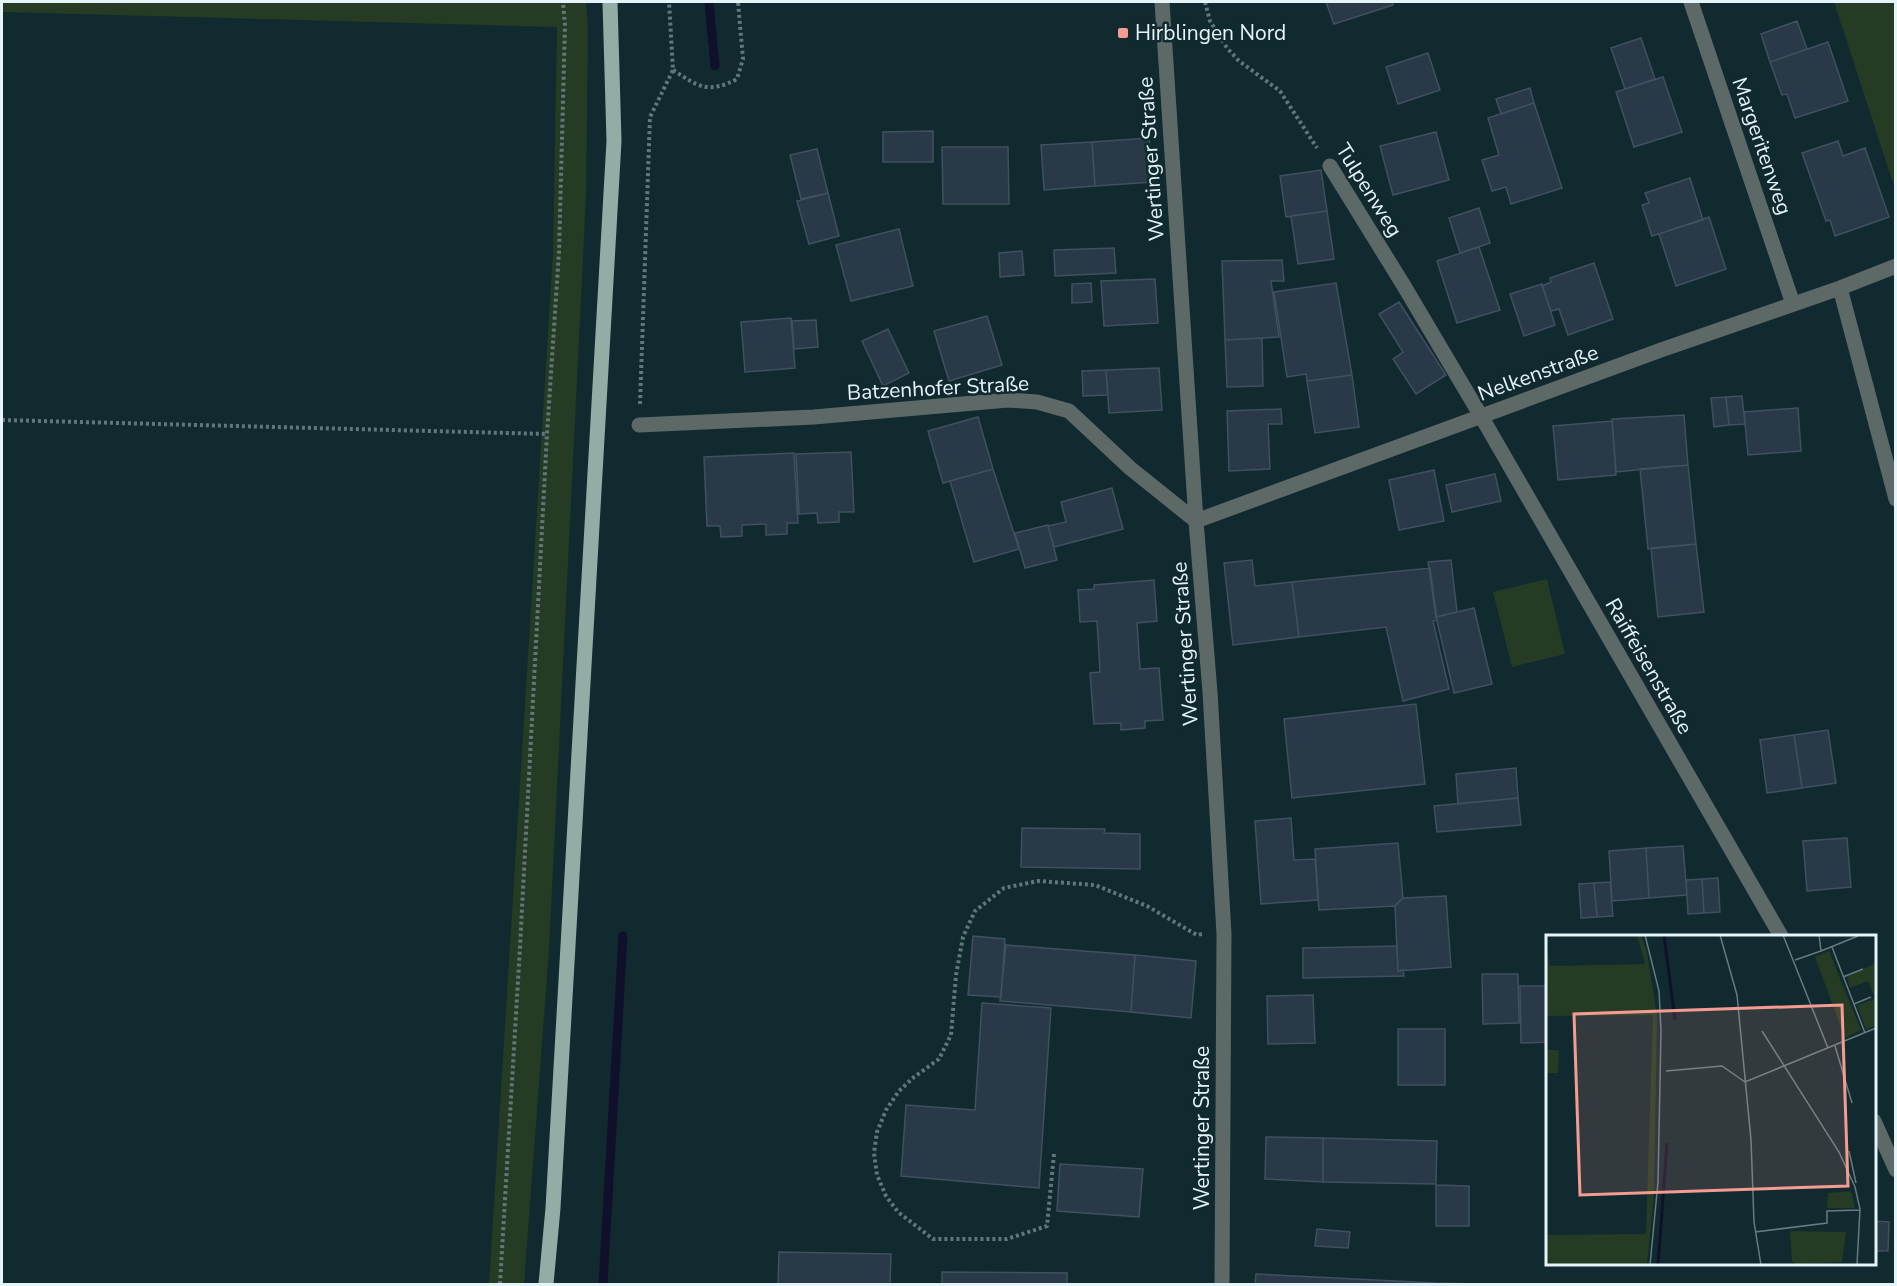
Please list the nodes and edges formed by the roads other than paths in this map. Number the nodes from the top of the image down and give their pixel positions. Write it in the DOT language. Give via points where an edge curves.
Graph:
graph roads {
  1 [pos="610,2"];
  2 [pos="1162,2"];
  3 [pos="1691,2"];
  4 [pos="1330,166"];
  5 [pos="1896,266"];
  6 [pos="1840,288"];
  7 [pos="1793,304"];
  8 [pos="1480,416"];
  9 [pos="639,425"];
  10 [pos="1896,499"];
  11 [pos="1196,521"];
  12 [pos="1780,935"];
  13 [pos="1876,1123"];
  14 [pos="1896,1170"];
  15 [pos="546,1284"];
  16 [pos="1222,1284"];
  1 -- 15 [label="main road" via="614,141"];
  2 -- 11 [label="street, Wertinger Straße"];
  3 -- 7 [label="street, Margeritenweg"];
  4 -- 8 [label="street, Tulpenweg"];
  5 -- 6 [label="street, Nelkenstraße"];
  6 -- 7 [label="street, Nelkenstraße"];
  6 -- 10 [label="street"];
  7 -- 8 [label="street, Nelkenstraße"];
  8 -- 11 [label="street, Nelkenstraße"];
  8 -- 12 [label="street, Raiffeisenstraße"];
  9 -- 11 [label="street, Batzenhofer Straße" via="814,417 1008,400 1037,402 1069,411 1130,468"];
  11 -- 16 [label="street, Wertinger Straße" via="1224,934"];
  13 -- 14 [label="street"];
}
